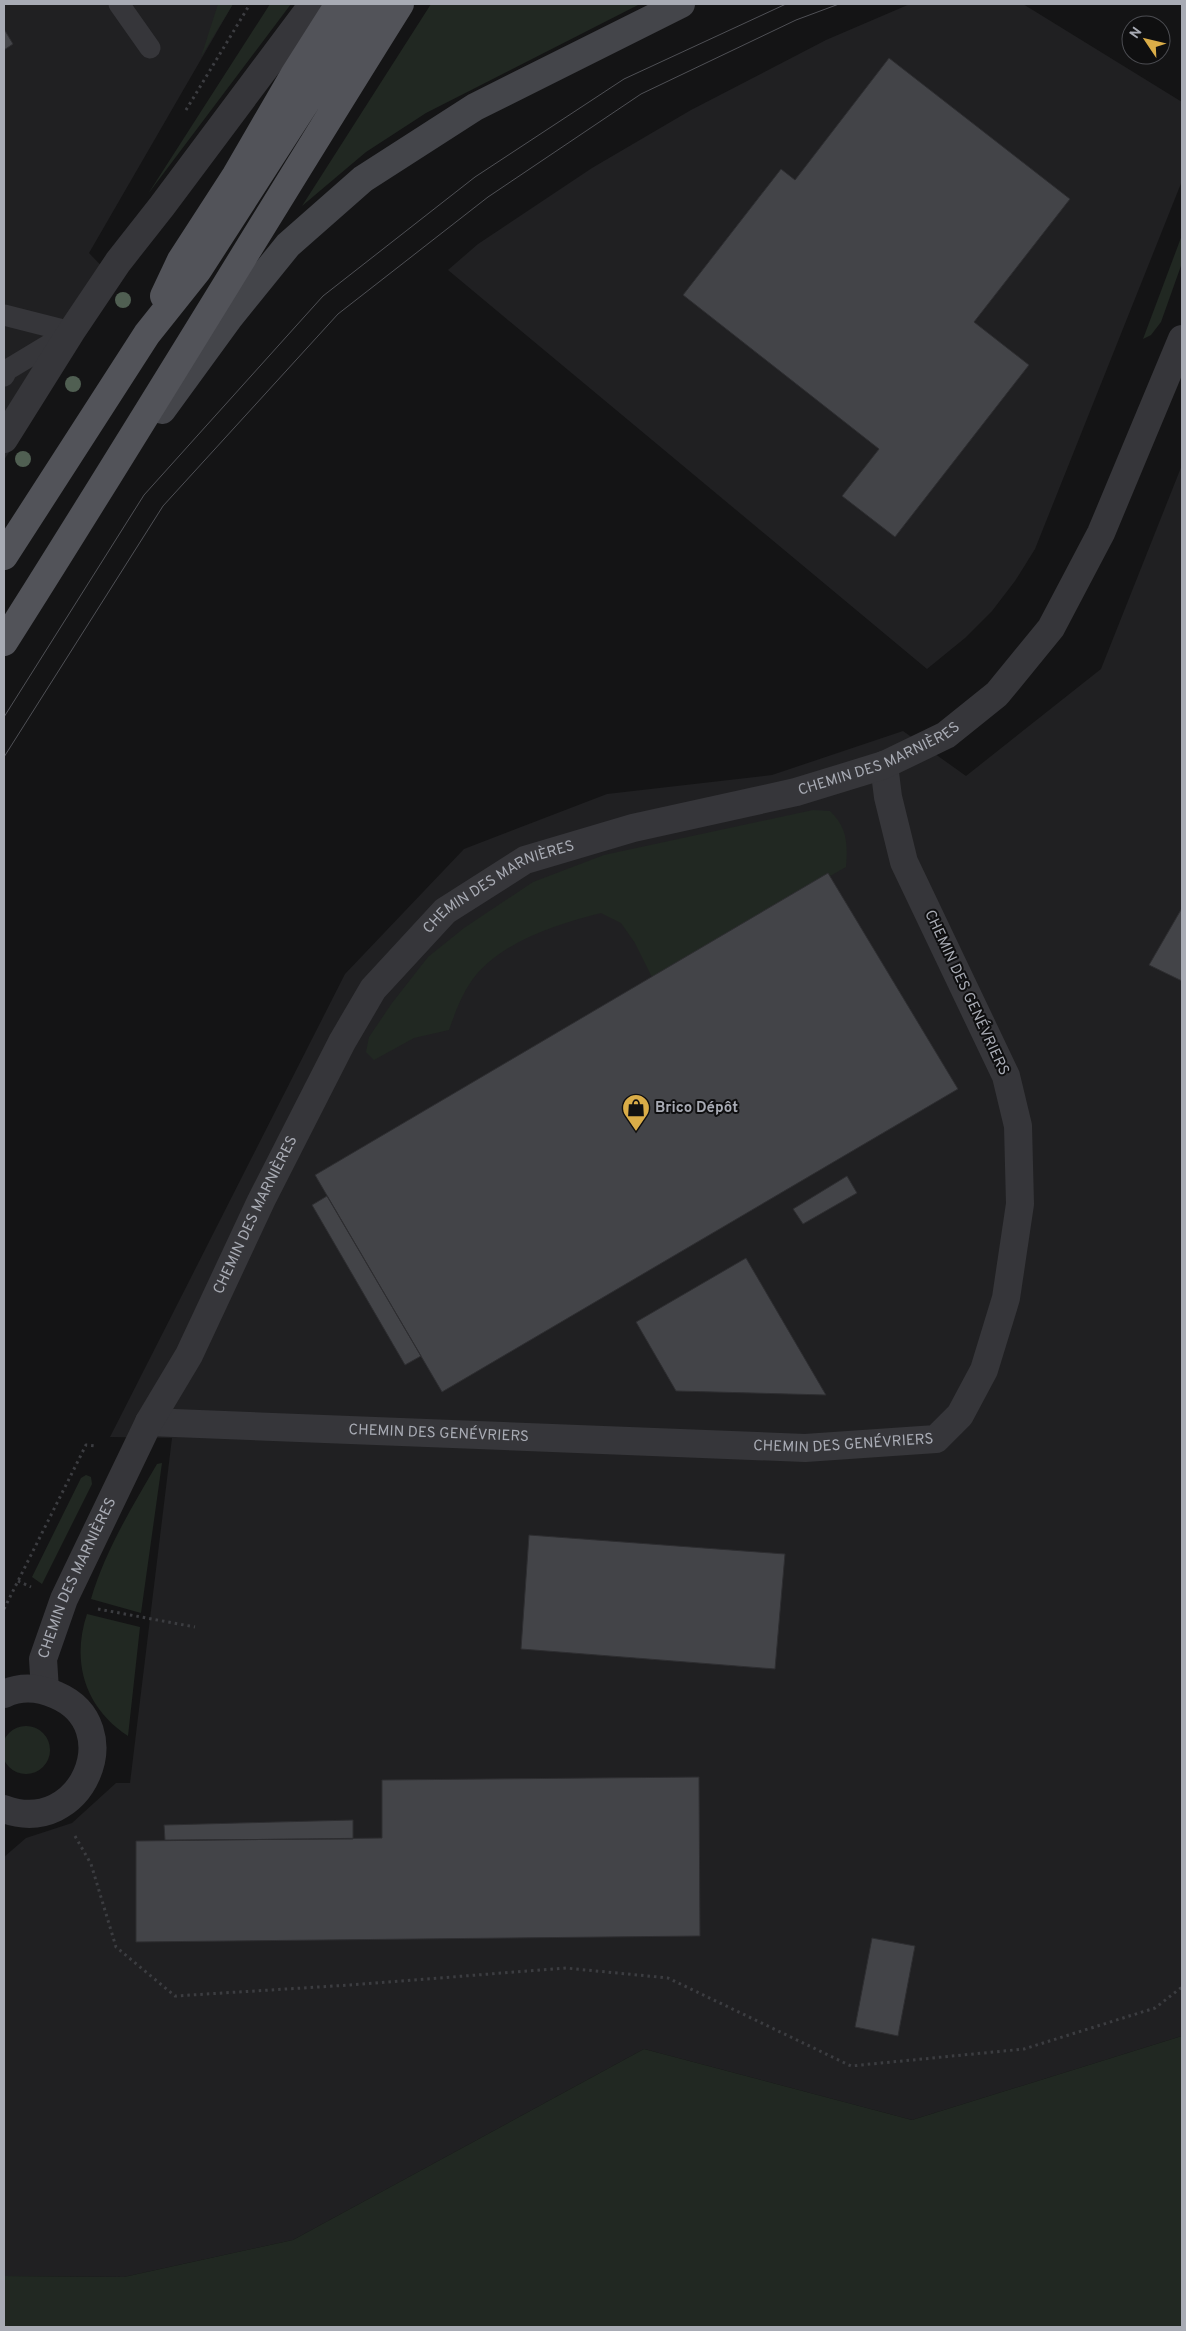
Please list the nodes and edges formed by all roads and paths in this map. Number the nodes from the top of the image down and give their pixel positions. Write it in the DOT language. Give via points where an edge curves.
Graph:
graph roads {
  1 [pos="119,4"];
  2 [pos="313,4"];
  3 [pos="339,4"];
  4 [pos="369,4"];
  5 [pos="400,4"];
  6 [pos="681,4"];
  7 [pos="150,48"];
  8 [pos="4,315"];
  9 [pos="70,332"];
  10 [pos="147,334"];
  11 [pos="1182,339"];
  12 [pos="4,376"];
  13 [pos="4,439"];
  14 [pos="73,532"];
  15 [pos="4,556"];
  16 [pos="4,642"];
  17 [pos="884,765"];
  18 [pos="149,1422"];
  19 [pos="136,1451"];
  20 [pos="90,1607"];
  21 [pos="4,1609"];
  22 [pos="195,1627"];
  23 [pos="45,1690"];
  24 [pos="4,1694"];
  25 [pos="59,1807"];
  26 [pos="4,1809"];
  27 [pos="1182,1987"];
  1 -- 7 [label="lane"];
  2 -- 9 [label="street" via="118,262"];
  3 -- 10 [label="main road" via="181,260"];
  4 -- 10 [label="main road" via="198,270"];
  5 -- 14 [label="main road"];
  6 -- 14 [label="street" via="475,107 363,179 282,252 229,318"];
  8 -- 9 [label="lane"];
  9 -- 12 [label="lane" via="7,370"];
  9 -- 13 [label="street"];
  10 -- 15 [label="main road"];
  11 -- 17 [label="street, CHEMIN DES MARNIÈRES" via="1101,533 1051,628 997,694 946,735"];
  14 -- 16 [label="main road"];
  17 -- 18 [label="street, CHEMIN DES MARNIÈRES" via="796,792 633,828 526,860 445,911 373,989 342,1042 261,1201 189,1355"];
  17 -- 18 [label="street, CHEMIN DES GENÉVRIERS" via="888,797 904,862 1006,1076 1018,1126 1020,1204 1006,1298 984,1370 960,1416 936,1439 805,1448"];
  18 -- 19 [label="street, CHEMIN DES MARNIÈRES"];
  19 -- 21 [label="path" via="86,1445"];
  19 -- 23 [label="street, CHEMIN DES MARNIÈRES" via="64,1599 43,1659"];
  20 -- 22 [label="path"];
  23 -- 24 [label="street" via="29,1688"];
  23 -- 25 [label="street" via="62,1697 77,1710 87,1726 92,1744 91,1763 85,1780 74,1796"];
  25 -- 26 [label="street" via="42,1813 23,1814"];
  25 -- 27 [label="path" via="91,1864 116,1947 175,1996 566,1968 668,1978 851,2066 1024,2048 1155,2008"];
}
